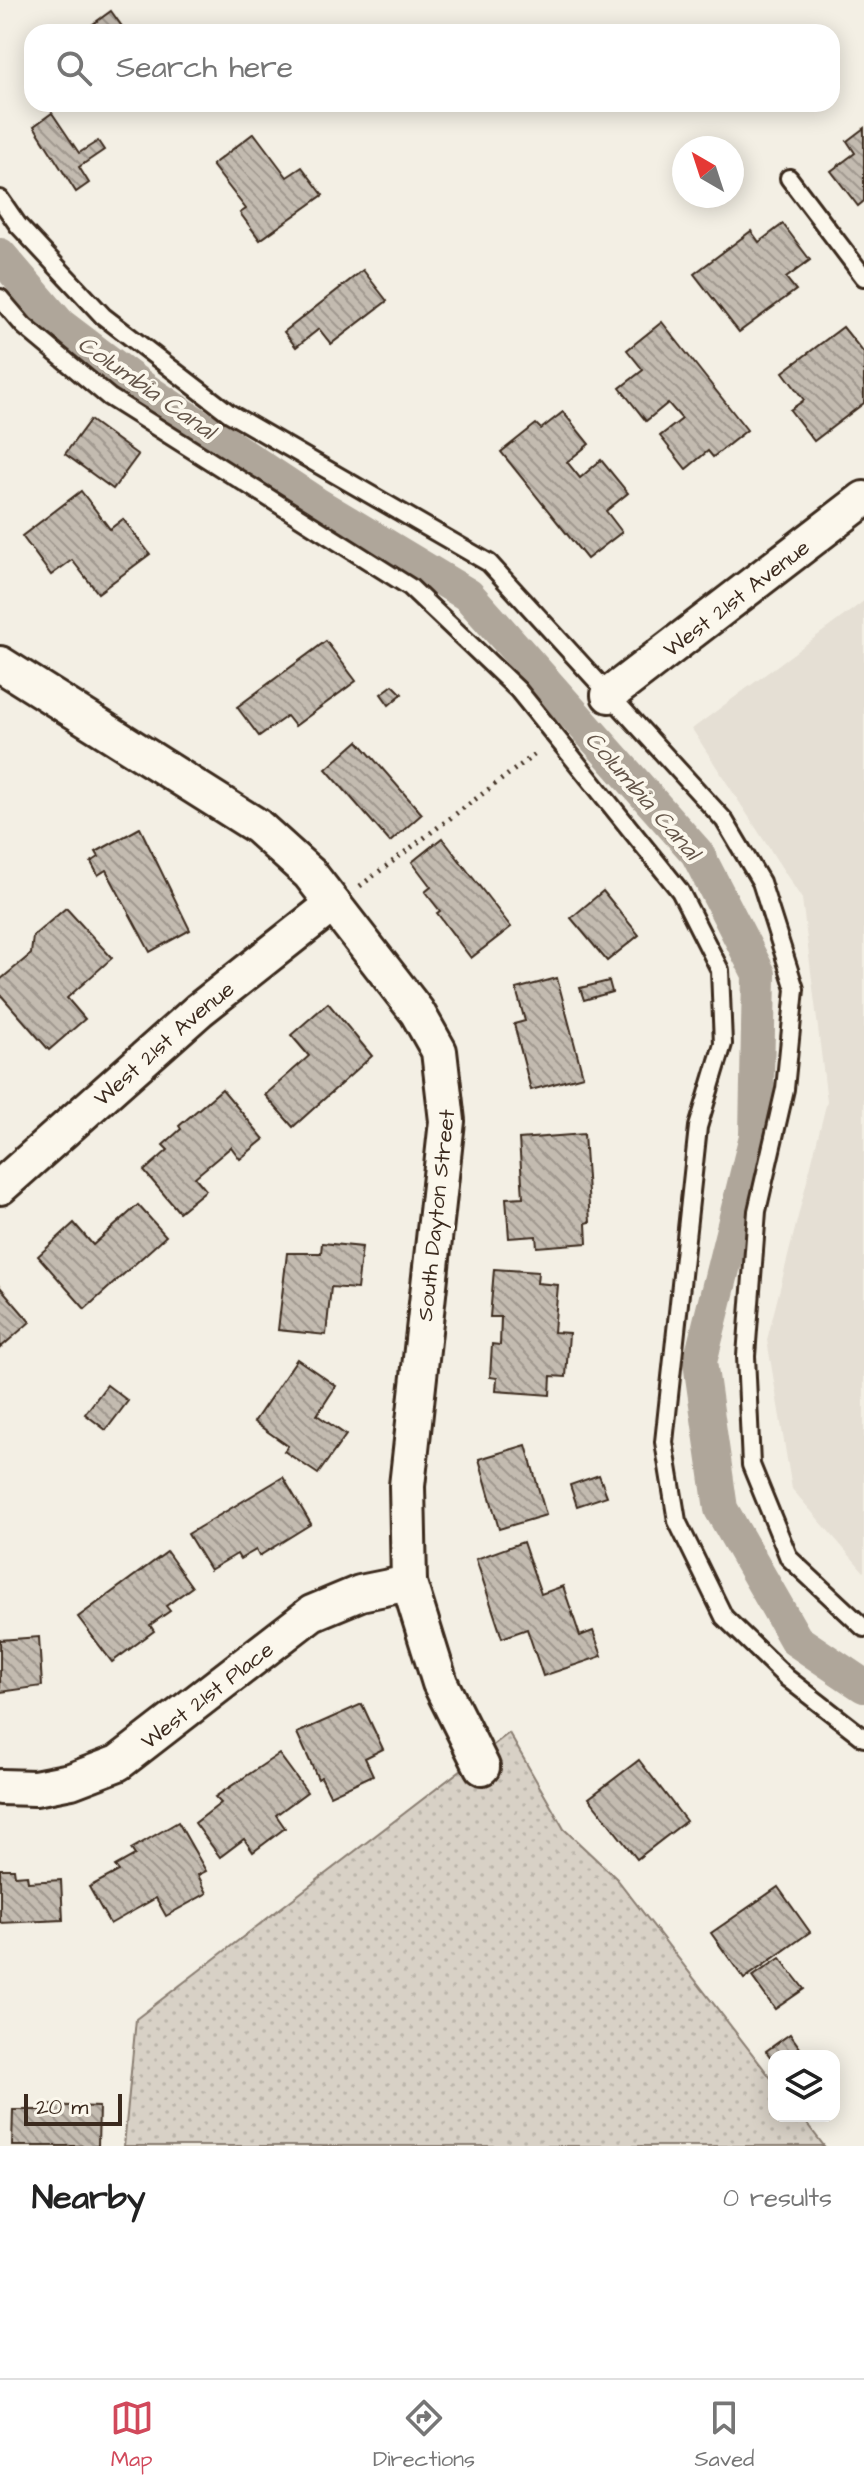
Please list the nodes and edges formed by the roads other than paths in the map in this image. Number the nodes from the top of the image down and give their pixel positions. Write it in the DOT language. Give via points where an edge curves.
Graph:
graph roads {
  1 [pos="789,178"];
  2 [pos="0,199"];
  3 [pos="864,277"];
  4 [pos="0,298"];
  5 [pos="864,499"];
  6 [pos="0,664"];
  7 [pos="609,695"];
  8 [pos="333,904"];
  9 [pos="0,1187"];
  10 [pos="409,1583"];
  11 [pos="864,1628"];
  12 [pos="864,1738"];
  13 [pos="482,1767"];
  14 [pos="0,1787"];
  1 -- 3 [label="lane"];
  2 -- 7 [label="lane" via="103,316 229,413 489,563"];
  4 -- 12 [label="lane" via="24,326 109,397 410,587 518,690 680,891 720,970 723,1044 698,1127 664,1442 677,1521 724,1617 787,1678"];
  5 -- 7 [label="street, West 21st Avenue"];
  6 -- 8 [label="street, South Dayton Street" via="257,826 284,847"];
  7 -- 11 [label="lane" via="724,820 761,882 795,989 785,1089 757,1211 746,1356 751,1465 789,1558"];
  8 -- 9 [label="street, West 21st Avenue" via="199,1010"];
  8 -- 10 [label="street, South Dayton Street" via="417,1012 439,1051 446,1087 447,1121 407,1486"];
  10 -- 13 [label="street, South Dayton Street" via="440,1683"];
  10 -- 14 [label="street, West 21st Place" via="360,1593 312,1613 118,1763 71,1781"];
}
